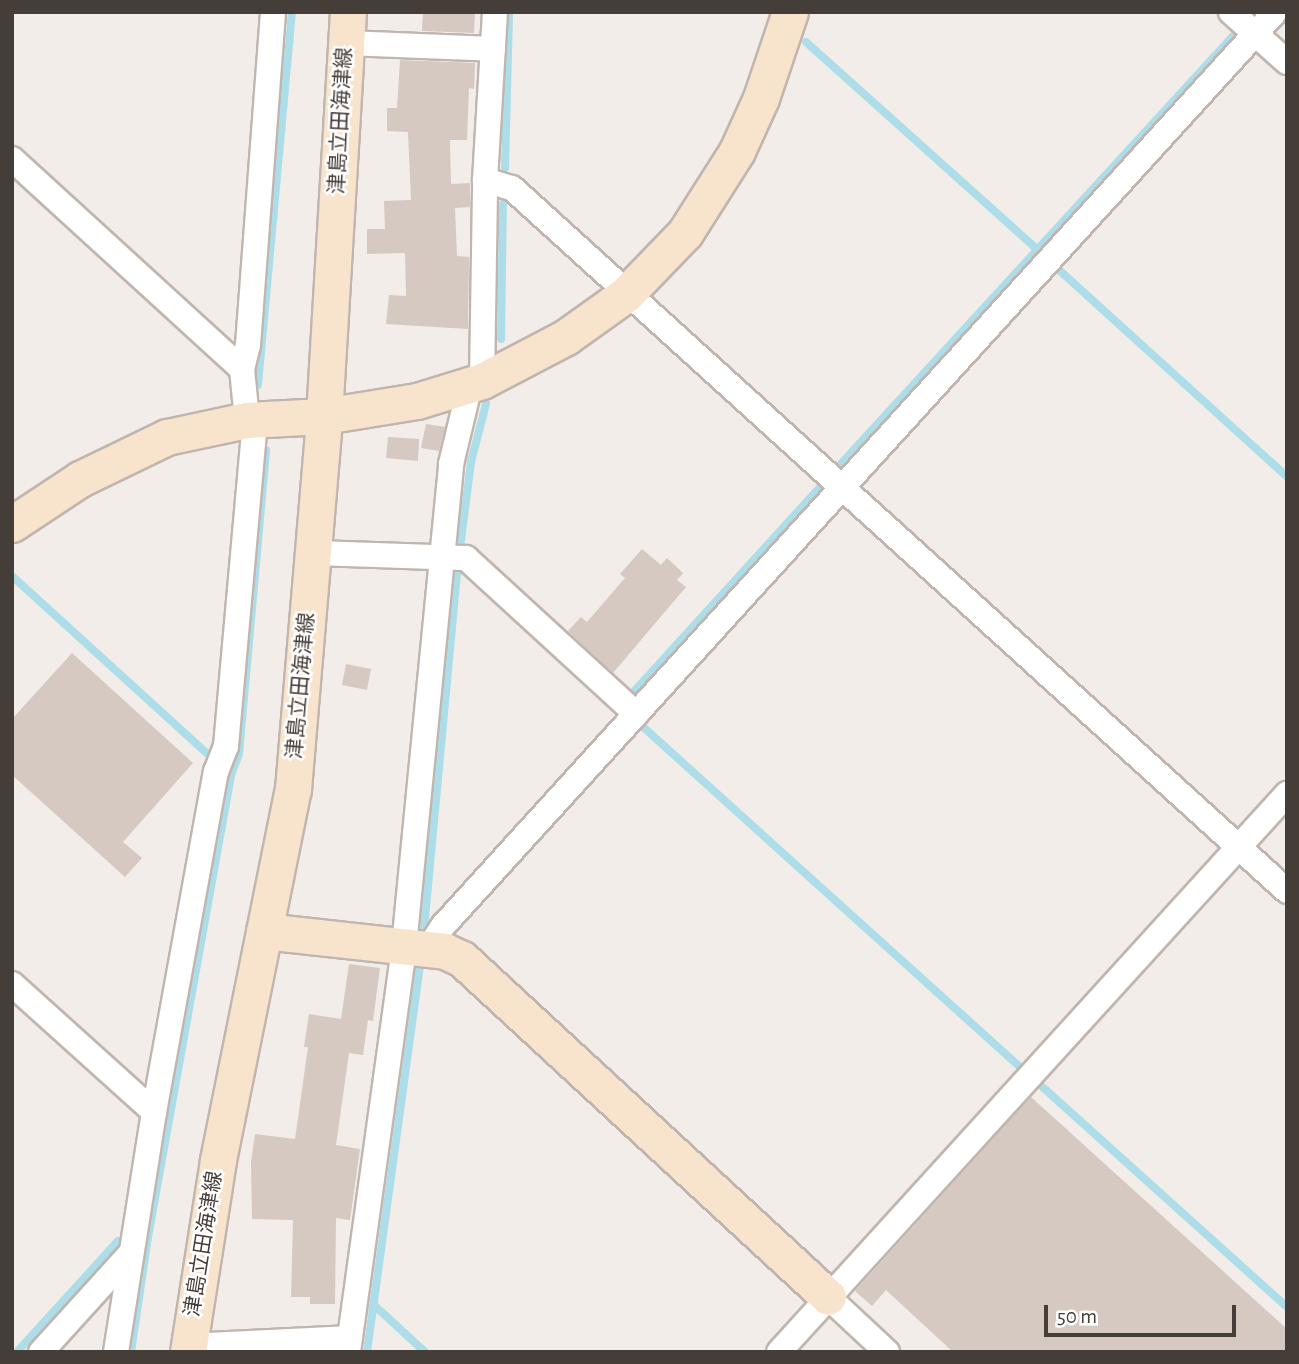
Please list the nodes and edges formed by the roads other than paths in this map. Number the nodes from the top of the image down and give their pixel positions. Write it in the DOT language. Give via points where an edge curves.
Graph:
graph roads {
  1 [pos="273,12"];
  2 [pos="495,12"];
  3 [pos="1231,12"];
  4 [pos="1275,12"];
  5 [pos="787,14"];
  6 [pos="347,28"];
  7 [pos="1255,34"];
  8 [pos="493,49"];
  9 [pos="1287,62"];
  10 [pos="12,159"];
  11 [pos="485,180"];
  12 [pos="626,294"];
  13 [pos="242,369"];
  14 [pos="476,383"];
  15 [pos="324,416"];
  16 [pos="251,420"];
  17 [pos="841,489"];
  18 [pos="12,524"];
  19 [pos="313,553"];
  20 [pos="440,557"];
  21 [pos="636,714"];
  22 [pos="1287,794"];
  23 [pos="1238,848"];
  24 [pos="1287,891"];
  25 [pos="264,931"];
  26 [pos="416,948"];
  27 [pos="12,984"];
  28 [pos="154,1112"];
  29 [pos="130,1254"];
  30 [pos="828,1297"];
  31 [pos="349,1345"];
  32 [pos="188,1349"];
  33 [pos="41,1352"];
  34 [pos="116,1352"];
  35 [pos="779,1352"];
  36 [pos="887,1352"];
  1 -- 13 [label="street" via="248,345"];
  2 -- 8 [label="street"];
  3 -- 7 [label="street"];
  4 -- 7 [label="street"];
  5 -- 12 [label="street" via="761,98 737,151 685,233"];
  6 -- 8 [label="street"];
  6 -- 15 [label="street, 津島立田海津線"];
  7 -- 9 [label="street"];
  7 -- 17 [label="street"];
  8 -- 11 [label="street"];
  10 -- 13 [label="street"];
  11 -- 12 [label="street" via="512,188"];
  11 -- 14 [label="street"];
  12 -- 14 [label="street" via="566,337"];
  12 -- 17 [label="street"];
  13 -- 16 [label="street"];
  14 -- 15 [label="street" via="417,401"];
  14 -- 20 [label="street" via="451,464"];
  15 -- 16 [label="street"];
  15 -- 19 [label="street, 津島立田海津線"];
  16 -- 18 [label="street" via="167,437 80,479"];
  16 -- 28 [label="street" via="226,746 216,772"];
  17 -- 21 [label="street"];
  17 -- 23 [label="street"];
  19 -- 20 [label="street"];
  19 -- 25 [label="street, 津島立田海津線" via="293,789"];
  20 -- 21 [label="street" via="466,558"];
  20 -- 26 [label="street"];
  21 -- 26 [label="street" via="443,926"];
  22 -- 23 [label="street"];
  23 -- 24 [label="street"];
  23 -- 30 [label="street"];
  25 -- 26 [label="street"];
  25 -- 32 [label="street, 津島立田海津線" via="218,1160"];
  26 -- 30 [label="street" via="445,951 462,959"];
  26 -- 31 [label="street"];
  27 -- 28 [label="street"];
  28 -- 29 [label="street"];
  29 -- 33 [label="street"];
  29 -- 34 [label="street"];
  30 -- 35 [label="street"];
  30 -- 36 [label="street"];
  31 -- 32 [label="street"];
}
